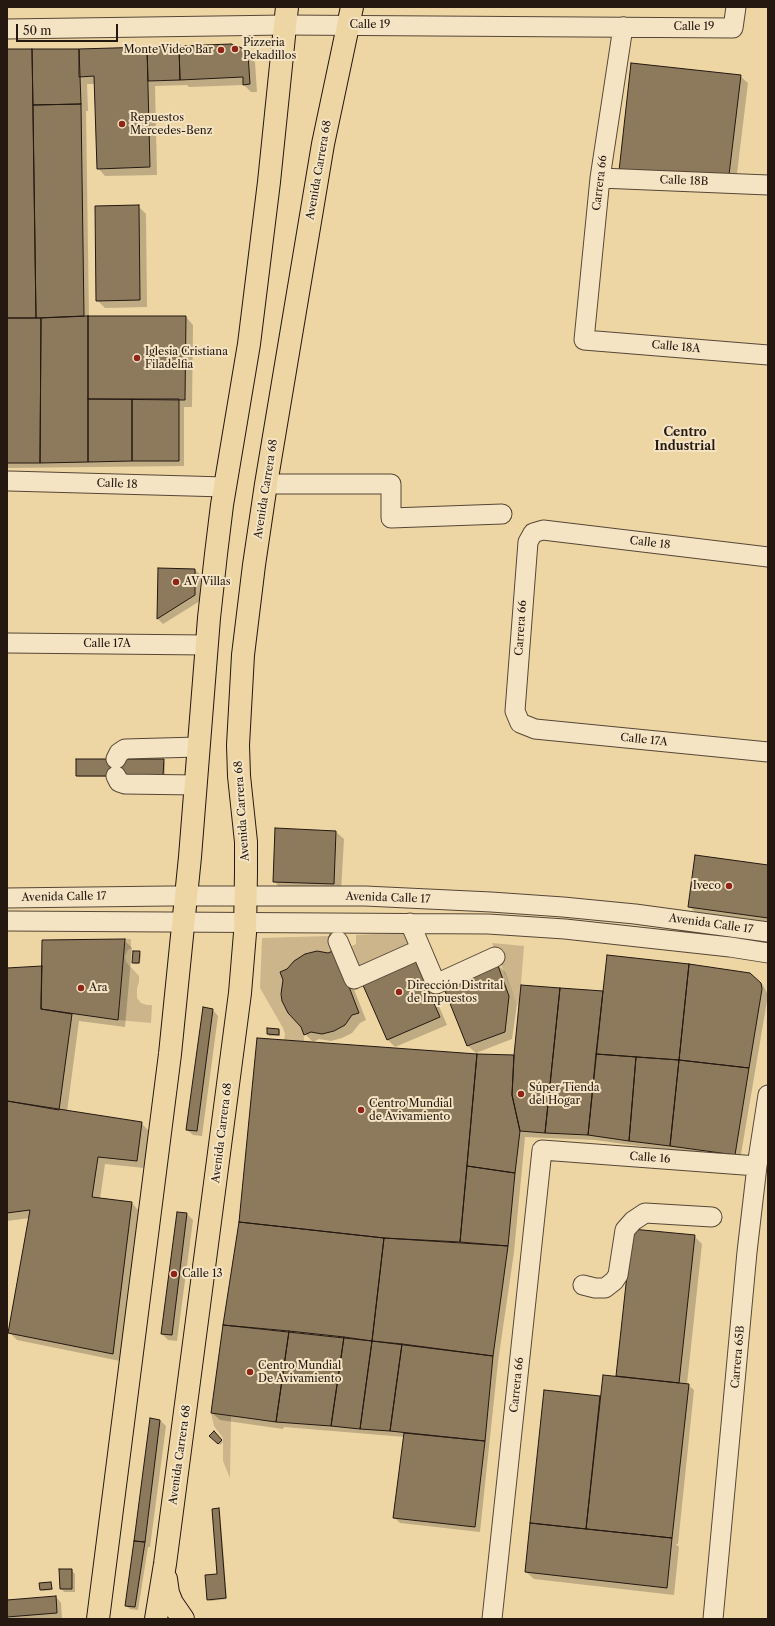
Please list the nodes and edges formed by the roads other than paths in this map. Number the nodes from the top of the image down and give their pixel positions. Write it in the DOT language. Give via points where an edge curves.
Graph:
graph roads {
  1 [pos="736,7"];
  2 [pos="286,16"];
  3 [pos="351,16"];
  4 [pos="623,27"];
  5 [pos="7,29"];
  6 [pos="600,178"];
  7 [pos="768,185"];
  8 [pos="584,340"];
  9 [pos="768,355"];
  10 [pos="9,481"];
  11 [pos="266,484"];
  12 [pos="225,487"];
  13 [pos="502,514"];
  14 [pos="533,533"];
  15 [pos="768,557"];
  16 [pos="7,643"];
  17 [pos="206,645"];
  18 [pos="520,723"];
  19 [pos="198,747"];
  20 [pos="768,752"];
  21 [pos="196,785"];
  22 [pos="186,896"];
  23 [pos="246,896"];
  24 [pos="7,898"];
  25 [pos="491,902"];
  26 [pos="7,921"];
  27 [pos="183,922"];
  28 [pos="245,922"];
  29 [pos="410,923"];
  30 [pos="488,924"];
  31 [pos="768,932"];
  32 [pos="338,941"];
  33 [pos="421,950"];
  34 [pos="768,953"];
  35 [pos="495,957"];
  36 [pos="768,1095"];
  37 [pos="542,1150"];
  38 [pos="757,1166"];
  39 [pos="712,1216"];
  40 [pos="583,1286"];
  41 [pos="166,1564"];
  42 [pos="98,1619"];
  43 [pos="156,1619"];
  44 [pos="183,1619"];
  45 [pos="492,1619"];
  46 [pos="713,1619"];
  1 -- 4 [label="street, Calle 19" via="733,28"];
  2 -- 3 [label="street, Calle 19"];
  2 -- 5 [label="street, Calle 19"];
  2 -- 12 [label="main road" via="249,344"];
  3 -- 4 [label="street, Calle 19"];
  3 -- 11 [label="main road, Avenida Carrera 68" via="323,144"];
  4 -- 6 [label="street, Carrera 66"];
  6 -- 7 [label="street, Calle 18B"];
  6 -- 8 [label="street, Carrera 66"];
  8 -- 9 [label="street, Calle 18A"];
  10 -- 12 [label="street, Calle 18"];
  11 -- 13 [label="street" via="391,484 391,518"];
  11 -- 23 [label="main road, Avenida Carrera 68" via="243,654 239,713 238,768 246,842"];
  12 -- 17 [label="main road"];
  14 -- 15 [label="street, Calle 18" via="543,530"];
  14 -- 18 [label="street, Carrera 66" via="528,542 515,710"];
  16 -- 17 [label="street, Calle 17A"];
  17 -- 19 [label="main road"];
  18 -- 20 [label="street, Calle 17A" via="536,729"];
  19 -- 21 [label="main road"];
  19 -- 21 [label="street" via="125,749 119,753 116,768 119,782 125,784"];
  21 -- 22 [label="main road"];
  22 -- 23 [label="street, Avenida Calle 17"];
  22 -- 24 [label="street, Avenida Calle 17"];
  22 -- 27 [label="main road"];
  23 -- 25 [label="street, Avenida Calle 17" via="365,896"];
  23 -- 28 [label="main road, Avenida Carrera 68"];
  25 -- 30 [label="street"];
  25 -- 31 [label="street, Avenida Calle 17" via="634,914"];
  26 -- 27 [label="street, Avenida Calle 17"];
  27 -- 28 [label="street, Avenida Calle 17"];
  27 -- 42 [label="main road" via="161,1133"];
  28 -- 29 [label="street, Avenida Calle 17"];
  28 -- 41 [label="main road, Avenida Carrera 68" via="238,1008"];
  29 -- 30 [label="street, Avenida Calle 17"];
  29 -- 33 [label="street"];
  30 -- 34 [label="street, Avenida Calle 17" via="564,929"];
  32 -- 33 [label="street" via="354,979"];
  33 -- 35 [label="street" via="436,984"];
  36 -- 38 [label="street, Carrera 65B"];
  37 -- 38 [label="street, Calle 16"];
  37 -- 45 [label="street, Carrera 66"];
  38 -- 46 [label="street, Carrera 65B"];
  39 -- 40 [label="street" via="646,1213 625,1230 618,1275 614,1282 605,1288"];
  41 -- 43 [label="main road, Avenida Carrera 68"];
  41 -- 44 [label="main road" via="168,1593"];
}
